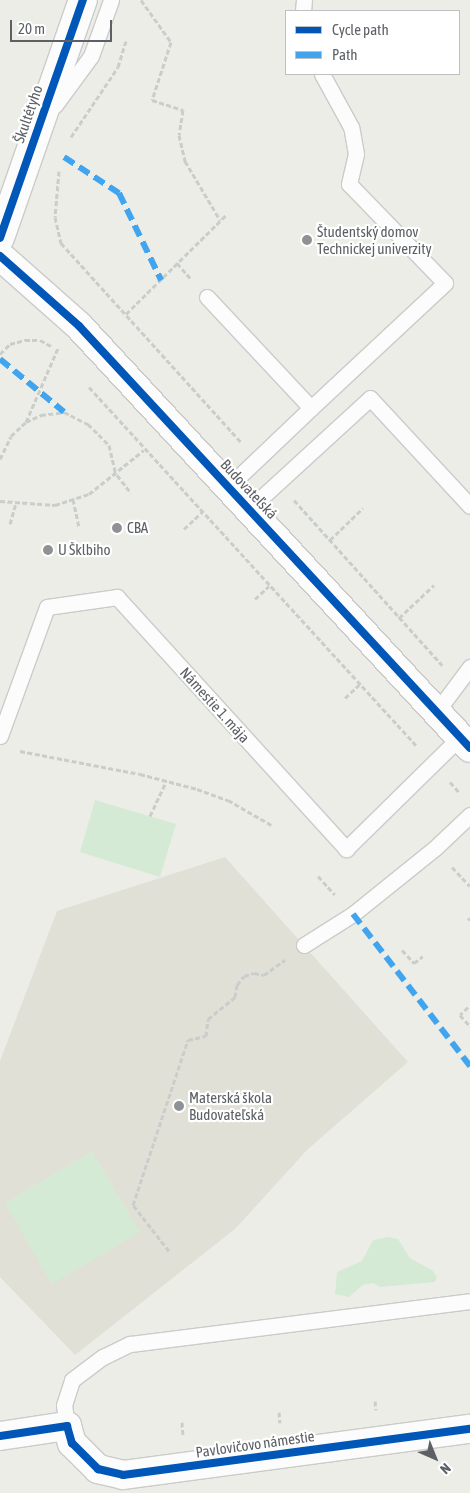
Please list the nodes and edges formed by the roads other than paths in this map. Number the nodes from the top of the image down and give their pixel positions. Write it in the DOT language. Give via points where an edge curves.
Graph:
graph roads {
  1 [pos="83,0"];
  2 [pos="111,0"];
  3 [pos="323,75"];
  4 [pos="39,127"];
  5 [pos="0,238"];
  6 [pos="0,256"];
  7 [pos="207,297"];
  8 [pos="311,408"];
  9 [pos="228,487"];
  10 [pos="470,506"];
  11 [pos="249,509"];
  12 [pos="470,667"];
  13 [pos="437,711"];
  14 [pos="0,736"];
  15 [pos="465,742"];
  16 [pos="470,815"];
  17 [pos="304,945"];
  18 [pos="470,1301"];
  19 [pos="67,1426"];
  20 [pos="470,1429"];
  21 [pos="0,1436"];
  1 -- 4 [label="street, Škultétyho"];
  2 -- 4 [label="lane" via="91,56"];
  3 -- 8 [label="lane" via="351,127 356,154 349,184 445,283"];
  4 -- 5 [label="street, Škultétyho"];
  6 -- 9 [label="street, Budovateľská" via="79,326"];
  7 -- 8 [label="lane"];
  8 -- 9 [label="lane"];
  9 -- 11 [label="street, Budovateľská"];
  10 -- 11 [label="lane" via="370,398"];
  11 -- 13 [label="street, Budovateľská"];
  12 -- 13 [label="lane"];
  13 -- 15 [label="street, Budovateľská"];
  14 -- 15 [label="lane, Námestie 1. mája" via="47,607 117,596 346,849 433,764"];
  16 -- 17 [label="lane" via="435,848 353,914"];
  18 -- 19 [label="lane, Pavlovičovo námestie" via="130,1344 103,1357 72,1380 64,1405"];
  19 -- 20 [label="street, Pavlovičovo námestie" via="72,1443 98,1469 123,1475"];
  19 -- 21 [label="street"];
}
